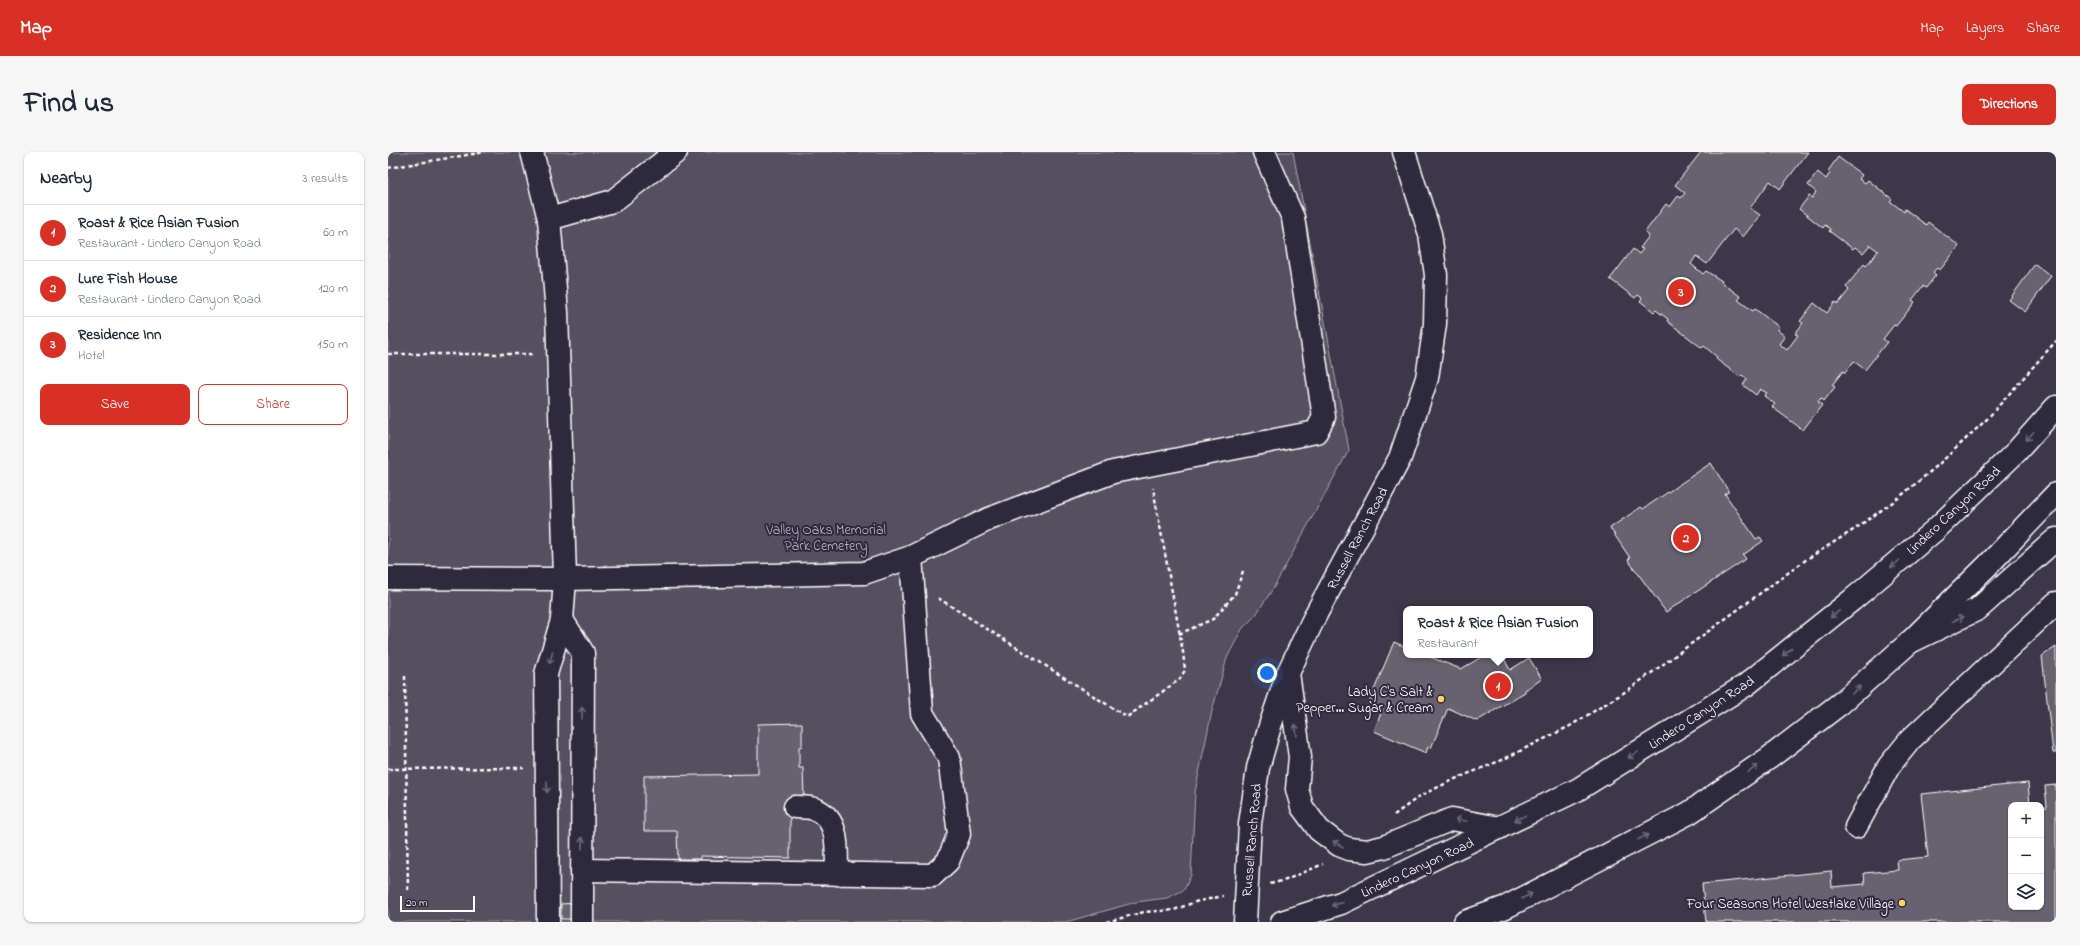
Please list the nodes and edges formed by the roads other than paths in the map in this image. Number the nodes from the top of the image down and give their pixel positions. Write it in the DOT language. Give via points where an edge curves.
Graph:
graph roads {
  1 [pos="532,152"];
  2 [pos="676,152"];
  3 [pos="1264,152"];
  4 [pos="1404,152"];
  5 [pos="549,218"];
  6 [pos="2056,407"];
  7 [pos="2056,494"];
  8 [pos="2056,539"];
  9 [pos="911,557"];
  10 [pos="388,578"];
  11 [pos="565,579"];
  12 [pos="2056,603"];
  13 [pos="562,620"];
  14 [pos="1910,642"];
  15 [pos="1288,673"];
  16 [pos="795,807"];
  17 [pos="1856,827"];
  18 [pos="1499,828"];
  19 [pos="582,870"];
  20 [pos="837,874"];
  21 [pos="1506,907"];
  22 [pos="548,922"];
  23 [pos="582,922"];
  24 [pos="1244,922"];
  25 [pos="1282,922"];
  26 [pos="1465,922"];
  27 [pos="1489,922"];
  1 -- 5 [label="main road"];
  2 -- 5 [label="main road" via="613,201"];
  3 -- 9 [label="main road" via="1292,218 1324,417 1316,432 1113,472 989,519"];
  4 -- 15 [label="main road, Russell Ranch Road" via="1430,234 1436,275 1435,324 1427,378 1400,458 1316,614"];
  5 -- 11 [label="main road" via="557,312"];
  6 -- 18 [label="main road, Lindero Canyon Road, one-way" via="2016,452 1935,530 1746,685 1577,790"];
  7 -- 14 [label="main road"];
  14 -- 8 [label="main road, one-way" via="1978,609"];
  9 -- 11 [label="main road" via="864,573"];
  9 -- 20 [label="main road" via="922,713 949,758 959,834 948,861 933,875"];
  10 -- 11 [label="main road"];
  11 -- 13 [label="main road"];
  12 -- 17 [label="main road" via="1910,740 1889,766"];
  19 -- 13 [label="main road, one-way" via="583,653"];
  13 -- 22 [label="main road, one-way" via="546,674"];
  21 -- 14 [label="main road, one-way" via="1689,813 1770,758 1842,703"];
  18 -- 15 [label="main road, one-way" via="1452,819 1384,847 1367,851 1338,845 1319,830 1302,807 1297,789 1300,757"];
  15 -- 24 [label="main road, Russell Ranch Road" via="1258,768 1250,824"];
  16 -- 20 [label="main road" via="816,809 828,817 836,834"];
  18 -- 25 [label="main road, Lindero Canyon Road, one-way" via="1341,902"];
  19 -- 20 [label="main road"];
  19 -- 23 [label="main road"];
  21 -- 26 [label="main road"];
  21 -- 27 [label="main road"];
}
